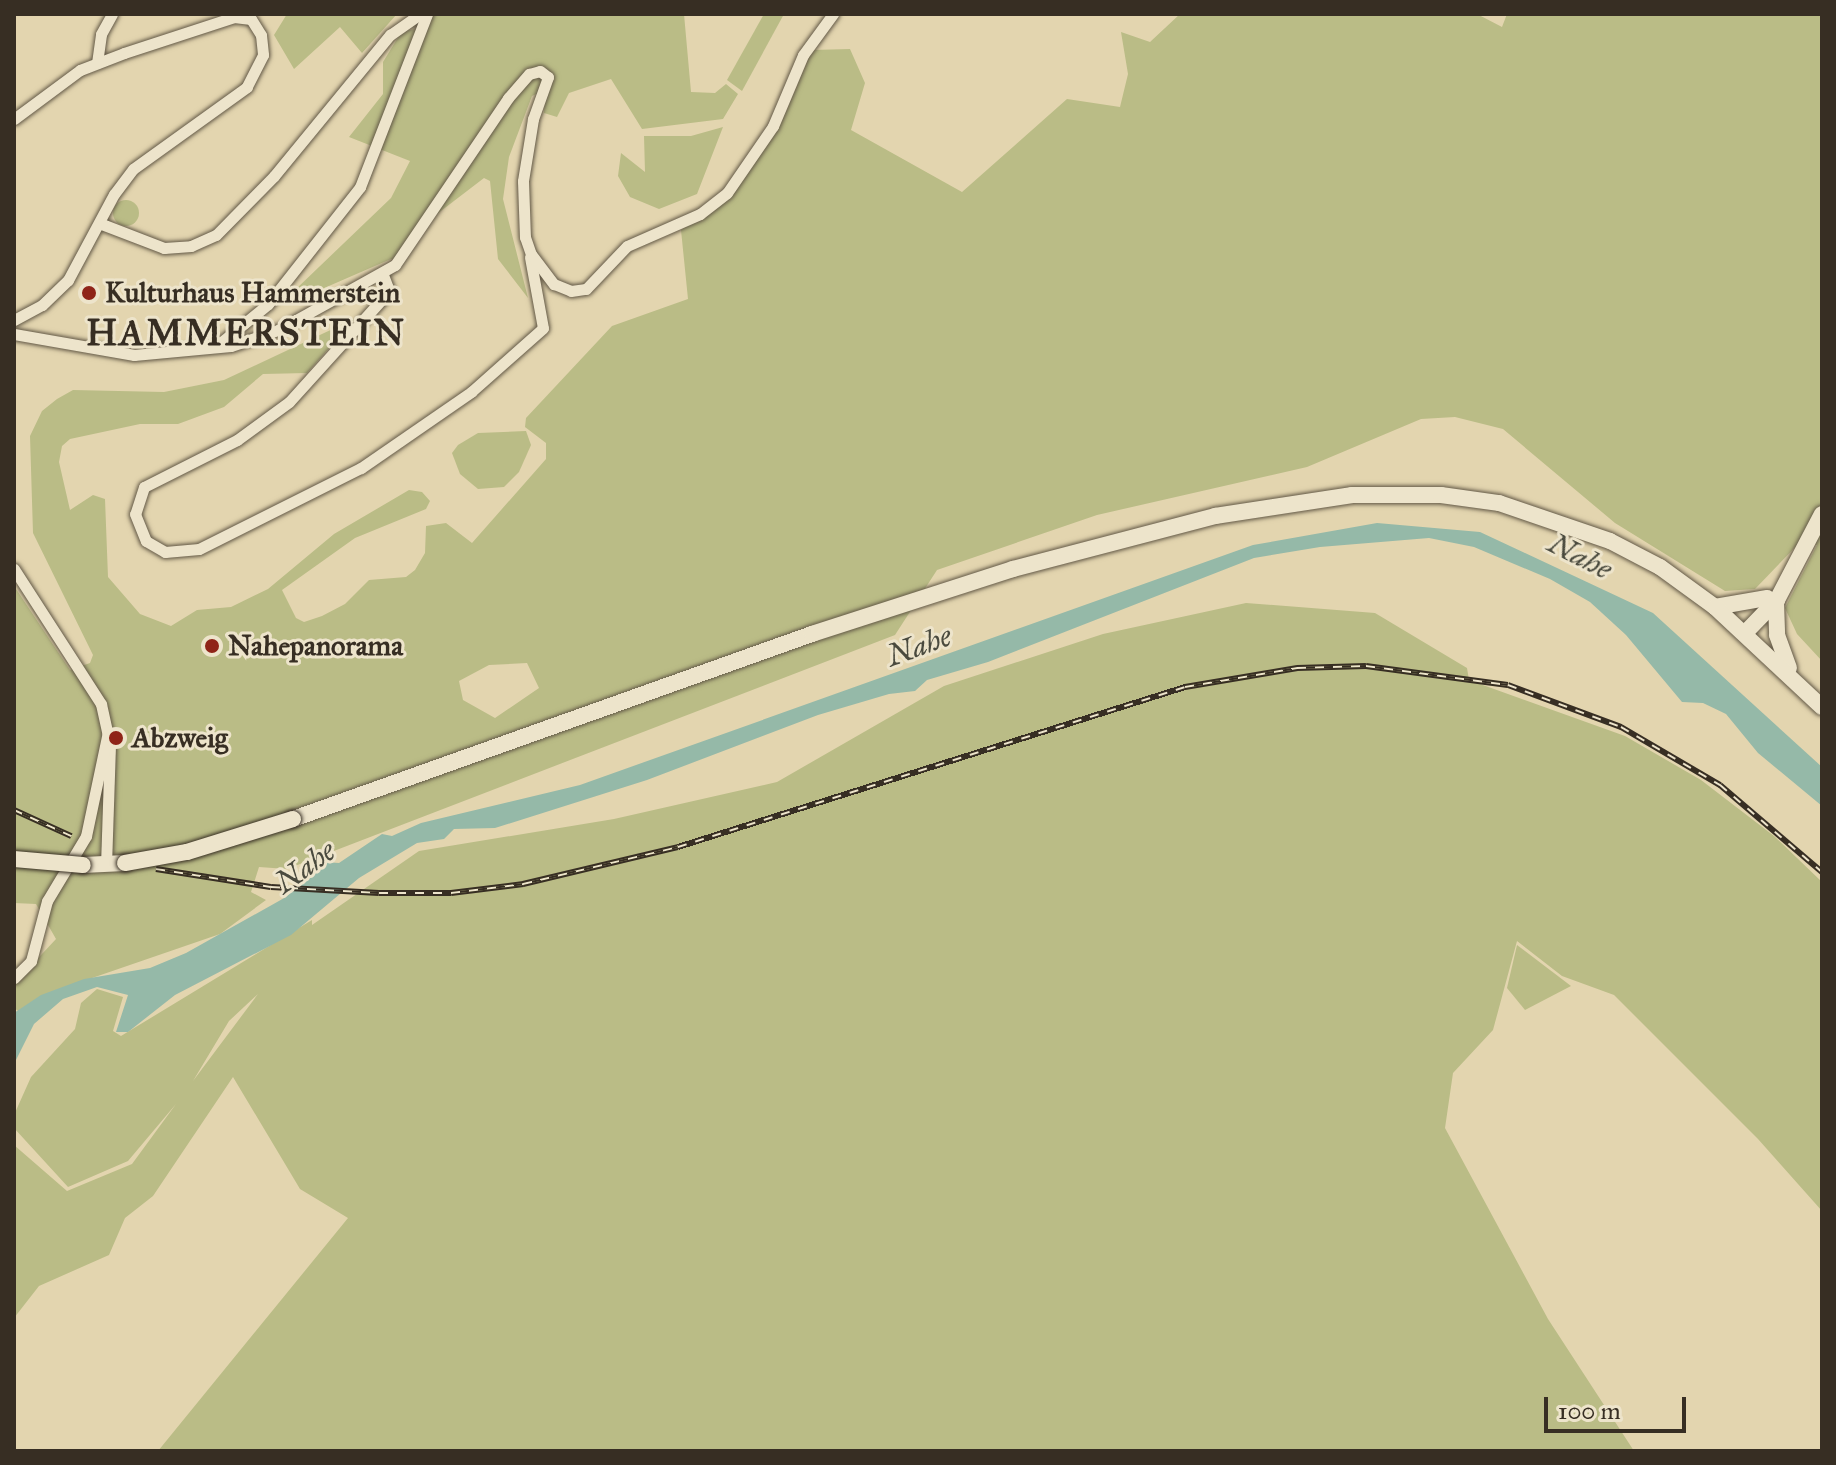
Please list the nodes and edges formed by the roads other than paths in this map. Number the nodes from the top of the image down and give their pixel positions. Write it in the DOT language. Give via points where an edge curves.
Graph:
graph roads {
  1 [pos="112,14"];
  2 [pos="420,14"];
  3 [pos="427,14"];
  4 [pos="833,14"];
  5 [pos="97,63"];
  6 [pos="14,119"];
  7 [pos="99,223"];
  8 [pos="531,254"];
  9 [pos="383,275"];
  10 [pos="14,320"];
  11 [pos="14,334"];
  12 [pos="219,344"];
  13 [pos="1822,514"];
  14 [pos="14,569"];
  15 [pos="1772,599"];
  16 [pos="1715,607"];
  17 [pos="1746,632"];
  18 [pos="1793,677"];
  19 [pos="1822,707"];
  20 [pos="109,732"];
  21 [pos="14,859"];
  22 [pos="106,864"];
  23 [pos="14,978"];
  1 -- 5 [label="street" via="101,34"];
  2 -- 7 [label="street" via="390,35 274,176 216,235 191,246 164,248"];
  3 -- 12 [label="street" via="360,187 268,304"];
  4 -- 8 [label="street" via="803,55 773,126 727,193 700,214 627,246 586,289 571,291 554,284"];
  5 -- 6 [label="street" via="65,79"];
  5 -- 7 [label="street" via="234,17 251,19 263,43 259,69 247,87 133,169"];
  7 -- 10 [label="street" via="61,289"];
  8 -- 9 [label="street" via="522,201 533,119 548,77 540,71 519,83 455,181"];
  8 -- 9 [label="street" via="543,328 471,392 339,480 189,552 165,552 146,541 135,514 144,487 237,440 289,402 383,298 388,288"];
  9 -- 12 [label="street" via="328,298 265,335 231,346"];
  11 -- 12 [label="street" via="120,355 175,354"];
  13 -- 15 [label="main road"];
  14 -- 20 [label="street" via="96,693"];
  15 -- 16 [label="main road"];
  15 -- 17 [label="main road"];
  15 -- 18 [label="main road" via="1777,635"];
  16 -- 17 [label="main road"];
  16 -- 22 [label="main road, bridge" via="1622,546 1525,510 1411,494 1309,499 1215,516 1013,569 238,838"];
  17 -- 18 [label="main road"];
  18 -- 19 [label="main road"];
  20 -- 22 [label="street"];
  20 -- 23 [label="street" via="100,751 86,836 47,901 31,961"];
  21 -- 22 [label="main road, bridge"];
}
